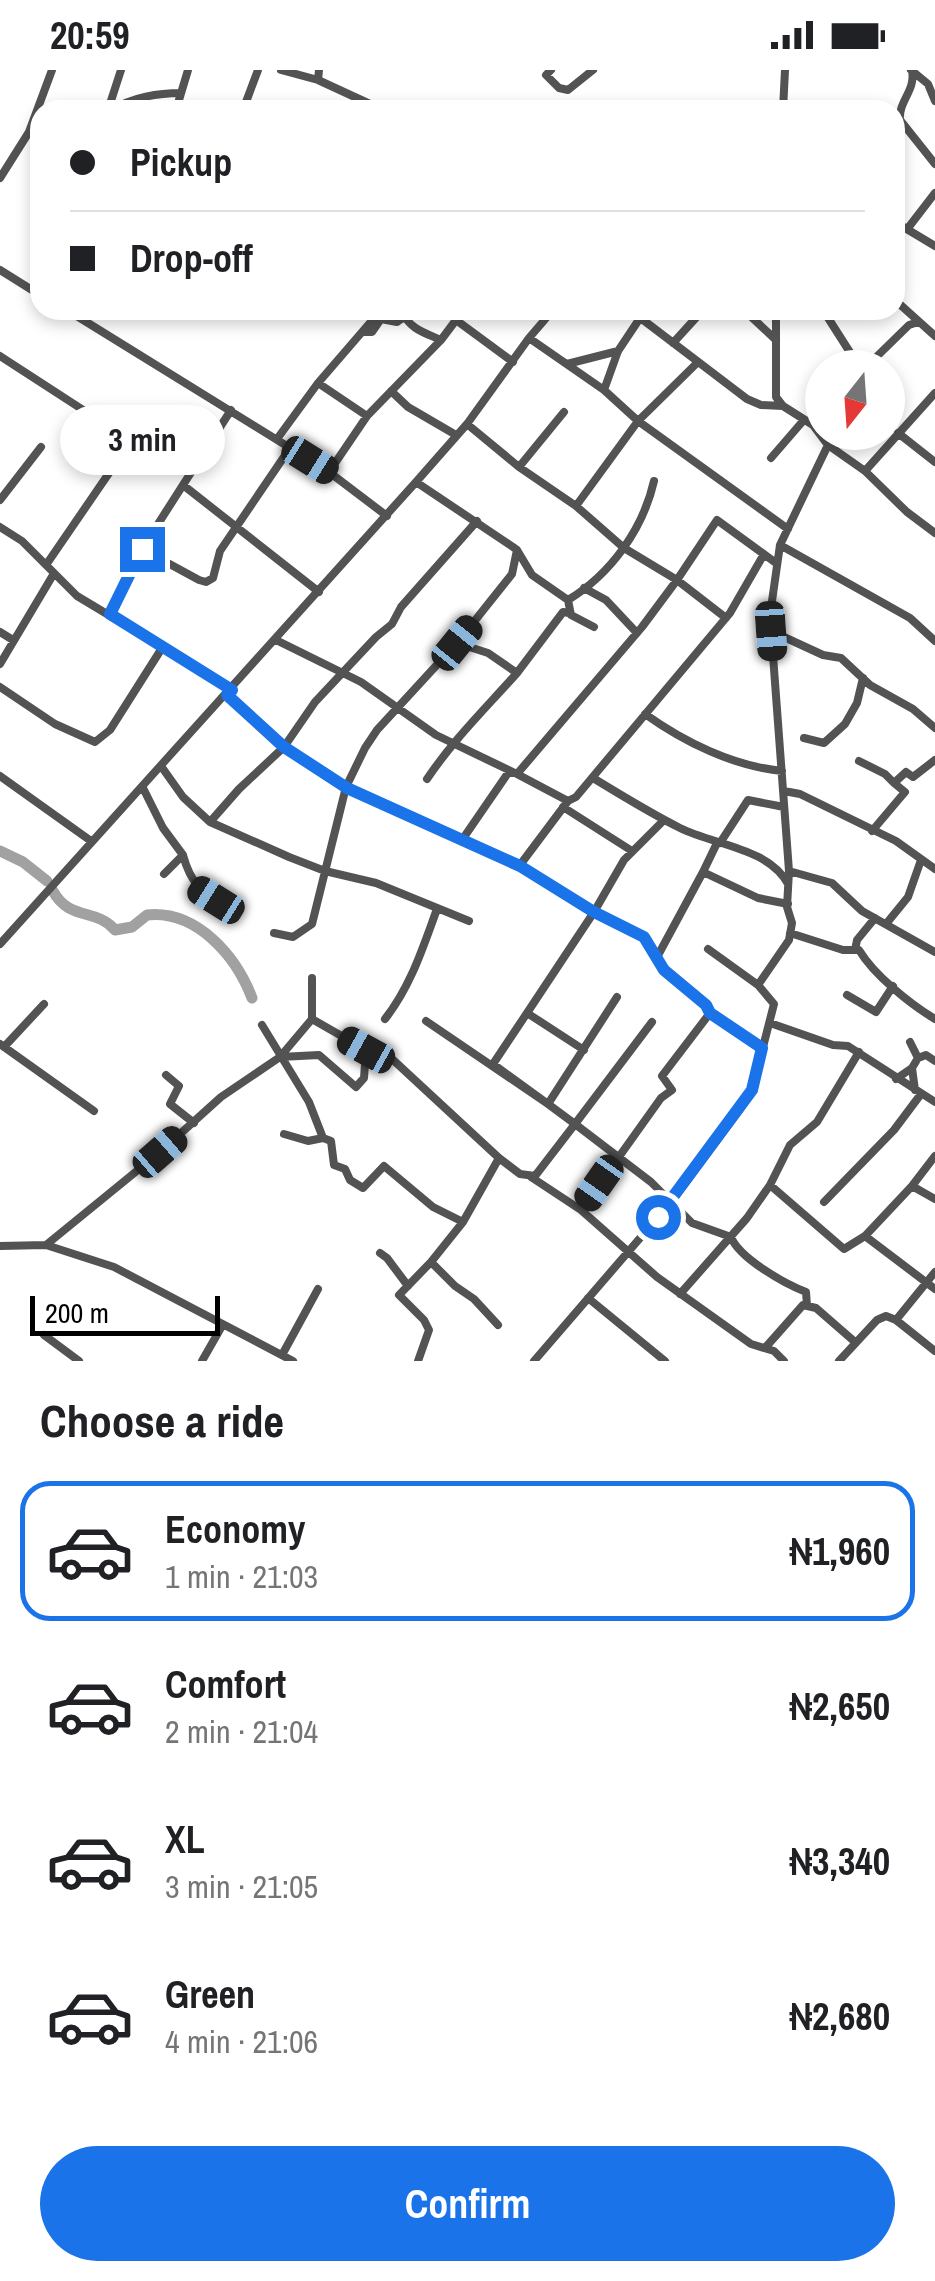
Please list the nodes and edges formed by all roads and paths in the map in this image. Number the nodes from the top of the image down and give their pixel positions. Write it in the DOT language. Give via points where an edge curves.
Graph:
graph roads {
  1 [pos="52,70"];
  2 [pos="121,70"];
  3 [pos="188,70"];
  4 [pos="258,70"];
  5 [pos="281,70"];
  6 [pos="551,70"];
  7 [pos="593,70"];
  8 [pos="785,70"];
  9 [pos="911,71"];
  10 [pos="318,75"];
  11 [pos="181,93"];
  12 [pos="41,100"];
  13 [pos="113,100"];
  14 [pos="138,100"];
  15 [pos="179,100"];
  16 [pos="247,100"];
  17 [pos="364,100"];
  18 [pos="784,100"];
  19 [pos="905,100"];
  20 [pos="935,101"];
  21 [pos="905,126"];
  22 [pos="29,132"];
  23 [pos="935,164"];
  24 [pos="0,178"];
  25 [pos="935,193"];
  26 [pos="905,227"];
  27 [pos="908,228"];
  28 [pos="935,246"];
  29 [pos="0,270"];
  30 [pos="30,289"];
  31 [pos="905,310"];
  32 [pos="83,320"];
  33 [pos="373,320"];
  34 [pos="381,320"];
  35 [pos="410,320"];
  36 [pos="456,320"];
  37 [pos="544,320"];
  38 [pos="639,320"];
  39 [pos="643,320"];
  40 [pos="695,320"];
  41 [pos="755,320"];
  42 [pos="776,320"];
  43 [pos="830,320"];
  44 [pos="918,322"];
  45 [pos="364,332"];
  46 [pos="935,336"];
  47 [pos="529,338"];
  48 [pos="442,340"];
  49 [pos="776,340"];
  50 [pos="673,343"];
  51 [pos="850,350"];
  52 [pos="882,350"];
  53 [pos="618,351"];
  54 [pos="0,356"];
  55 [pos="513,362"];
  56 [pos="698,362"];
  57 [pos="567,364"];
  58 [pos="318,383"];
  59 [pos="604,390"];
  60 [pos="391,391"];
  61 [pos="935,393"];
  62 [pos="783,406"];
  63 [pos="231,410"];
  64 [pos="564,412"];
  65 [pos="367,416"];
  66 [pos="638,421"];
  67 [pos="803,422"];
  68 [pos="467,424"];
  69 [pos="905,425"];
  70 [pos="456,435"];
  71 [pos="905,438"];
  72 [pos="277,439"];
  73 [pos="41,447"];
  74 [pos="290,448"];
  75 [pos="826,450"];
  76 [pos="834,450"];
  77 [pos="883,450"];
  78 [pos="771,458"];
  79 [pos="935,462"];
  80 [pos="519,467"];
  81 [pos="865,471"];
  82 [pos="329,472"];
  83 [pos="654,481"];
  84 [pos="416,482"];
  85 [pos="183,485"];
  86 [pos="0,500"];
  87 [pos="576,506"];
  88 [pos="387,516"];
  89 [pos="477,521"];
  90 [pos="0,527"];
  91 [pos="238,528"];
  92 [pos="788,529"];
  93 [pos="935,533"];
  94 [pos="780,545"];
  95 [pos="624,548"];
  96 [pos="142,549"];
  97 [pos="516,550"];
  98 [pos="764,554"];
  99 [pos="776,562"];
  100 [pos="46,565"];
  101 [pos="53,575"];
  102 [pos="677,580"];
  103 [pos="584,588"];
  104 [pos="319,592"];
  105 [pos="568,600"];
  106 [pos="569,612"];
  107 [pos="110,614"];
  108 [pos="726,618"];
  109 [pos="594,628"];
  110 [pos="771,631"];
  111 [pos="0,632"];
  112 [pos="636,633"];
  113 [pos="13,640"];
  114 [pos="276,640"];
  115 [pos="935,641"];
  116 [pos="457,643"];
  117 [pos="162,648"];
  118 [pos="0,664"];
  119 [pos="517,673"];
  120 [pos="344,674"];
  121 [pos="863,678"];
  122 [pos="0,687"];
  123 [pos="229,692"];
  124 [pos="399,707"];
  125 [pos="645,714"];
  126 [pos="935,728"];
  127 [pos="804,738"];
  128 [pos="452,742"];
  129 [pos="284,747"];
  130 [pos="935,760"];
  131 [pos="859,761"];
  132 [pos="161,766"];
  133 [pos="782,771"];
  134 [pos="517,774"];
  135 [pos="0,776"];
  136 [pos="427,778"];
  137 [pos="593,778"];
  138 [pos="894,783"];
  139 [pos="142,786"];
  140 [pos="346,787"];
  141 [pos="784,791"];
  142 [pos="565,804"];
  143 [pos="784,807"];
  144 [pos="664,820"];
  145 [pos="210,822"];
  146 [pos="872,832"];
  147 [pos="91,840"];
  148 [pos="462,840"];
  149 [pos="718,843"];
  150 [pos="632,852"];
  151 [pos="183,855"];
  152 [pos="930,863"];
  153 [pos="768,864"];
  154 [pos="520,866"];
  155 [pos="788,867"];
  156 [pos="325,870"];
  157 [pos="703,872"];
  158 [pos="164,874"];
  159 [pos="788,885"];
  160 [pos="788,904"];
  161 [pos="437,909"];
  162 [pos="234,911"];
  163 [pos="594,912"];
  164 [pos="875,918"];
  165 [pos="469,921"];
  166 [pos="886,924"];
  167 [pos="274,933"];
  168 [pos="790,933"];
  169 [pos="4,934"];
  170 [pos="0,944"];
  171 [pos="708,948"];
  172 [pos="854,950"];
  173 [pos="935,952"];
  174 [pos="656,958"];
  175 [pos="312,978"];
  176 [pos="758,985"];
  177 [pos="892,986"];
  178 [pos="846,995"];
  179 [pos="618,997"];
  180 [pos="44,1004"];
  181 [pos="527,1012"];
  182 [pos="710,1013"];
  183 [pos="385,1019"];
  184 [pos="935,1019"];
  185 [pos="312,1020"];
  186 [pos="426,1021"];
  187 [pos="652,1022"];
  188 [pos="770,1023"];
  189 [pos="262,1026"];
  190 [pos="910,1042"];
  191 [pos="2,1046"];
  192 [pos="762,1048"];
  193 [pos="366,1050"];
  194 [pos="584,1050"];
  195 [pos="859,1052"];
  196 [pos="280,1056"];
  197 [pos="918,1058"];
  198 [pos="935,1061"];
  199 [pos="912,1068"];
  200 [pos="166,1076"];
  201 [pos="896,1079"];
  202 [pos="918,1092"];
  203 [pos="935,1102"];
  204 [pos="548,1104"];
  205 [pos="94,1111"];
  206 [pos="194,1123"];
  207 [pos="575,1124"];
  208 [pos="284,1134"];
  209 [pos="323,1138"];
  210 [pos="618,1156"];
  211 [pos="935,1156"];
  212 [pos="499,1158"];
  213 [pos="531,1178"];
  214 [pos="770,1185"];
  215 [pos="912,1186"];
  216 [pos="935,1199"];
  217 [pos="672,1201"];
  218 [pos="824,1202"];
  219 [pos="581,1210"];
  220 [pos="462,1222"];
  221 [pos="865,1236"];
  222 [pos="731,1237"];
  223 [pos="46,1245"];
  224 [pos="0,1246"];
  225 [pos="629,1251"];
  226 [pos="380,1254"];
  227 [pos="432,1262"];
  228 [pos="935,1272"];
  229 [pos="926,1282"];
  230 [pos="408,1286"];
  231 [pos="318,1289"];
  232 [pos="935,1289"];
  233 [pos="680,1294"];
  234 [pos="588,1298"];
  235 [pos="807,1306"];
  236 [pos="896,1320"];
  237 [pos="498,1325"];
  238 [pos="222,1326"];
  239 [pos="44,1335"];
  240 [pos="855,1342"];
  241 [pos="766,1348"];
  242 [pos="935,1351"];
  243 [pos="282,1356"];
  244 [pos="79,1361"];
  245 [pos="202,1361"];
  246 [pos="294,1361"];
  247 [pos="418,1361"];
  248 [pos="534,1361"];
  249 [pos="666,1361"];
  250 [pos="784,1361"];
  251 [pos="839,1361"];
  1 -- 12 [label="street"];
  2 -- 13 [label="street"];
  3 -- 11 [label="street"];
  4 -- 16 [label="street"];
  5 -- 10 [label="street"];
  6 -- 7 [label="street" via="546,74 568,90"];
  8 -- 18 [label="street"];
  9 -- 19 [label="street"];
  9 -- 20 [label="street" via="928,84"];
  10 -- 17 [label="street"];
  11 -- 14 [label="street"];
  11 -- 15 [label="street"];
  21 -- 23 [label="street"];
  22 -- 24 [label="street"];
  25 -- 27 [label="street"];
  26 -- 27 [label="street"];
  27 -- 28 [label="street"];
  29 -- 30 [label="street"];
  31 -- 44 [label="street"];
  32 -- 63 [label="street"];
  33 -- 45 [label="street"];
  34 -- 45 [label="street"];
  35 -- 48 [label="street"];
  36 -- 48 [label="street"];
  36 -- 55 [label="street"];
  37 -- 47 [label="street"];
  38 -- 53 [label="street"];
  39 -- 50 [label="street"];
  40 -- 50 [label="street"];
  41 -- 49 [label="street"];
  42 -- 49 [label="street"];
  43 -- 51 [label="street"];
  44 -- 46 [label="street"];
  44 -- 52 [label="street"];
  45 -- 58 [label="street"];
  47 -- 55 [label="street"];
  47 -- 57 [label="street"];
  48 -- 60 [label="street"];
  49 -- 62 [label="street" via="774,389"];
  50 -- 56 [label="street"];
  53 -- 57 [label="street"];
  53 -- 59 [label="street"];
  54 -- 100 [label="street" via="131,442"];
  55 -- 68 [label="street"];
  56 -- 62 [label="street" via="747,399"];
  56 -- 66 [label="street"];
  57 -- 59 [label="street"];
  58 -- 65 [label="street"];
  58 -- 72 [label="street"];
  59 -- 66 [label="street"];
  60 -- 65 [label="street"];
  60 -- 70 [label="street"];
  61 -- 69 [label="street"];
  62 -- 67 [label="street"];
  63 -- 72 [label="street"];
  63 -- 85 [label="street"];
  64 -- 80 [label="street"];
  65 -- 82 [label="street"];
  66 -- 87 [label="street"];
  66 -- 92 [label="street"];
  67 -- 78 [label="street"];
  68 -- 70 [label="street"];
  68 -- 80 [label="street"];
  70 -- 84 [label="street"];
  71 -- 79 [label="street"];
  72 -- 74 [label="street"];
  73 -- 86 [label="street"];
  74 -- 82 [label="street"];
  74 -- 91 [label="street"];
  75 -- 92 [label="street"];
  76 -- 81 [label="street"];
  77 -- 81 [label="street"];
  80 -- 87 [label="street"];
  81 -- 93 [label="street"];
  82 -- 88 [label="street"];
  83 -- 95 [label="street" via="648,509"];
  84 -- 88 [label="street"];
  84 -- 89 [label="street"];
  85 -- 91 [label="street"];
  85 -- 96 [label="street"];
  87 -- 95 [label="street"];
  88 -- 104 [label="street"];
  89 -- 97 [label="street"];
  89 -- 120 [label="street"];
  90 -- 100 [label="street"];
  91 -- 96 [label="street" via="206,582"];
  91 -- 104 [label="street"];
  92 -- 94 [label="street"];
  94 -- 99 [label="street"];
  94 -- 115 [label="street" via="910,618"];
  95 -- 102 [label="street"];
  95 -- 103 [label="street"];
  96 -- 107 [label="street"];
  97 -- 105 [label="street" via="532,575"];
  97 -- 116 [label="street" via="512,574"];
  98 -- 99 [label="street"];
  98 -- 102 [label="street" via="717,520"];
  98 -- 108 [label="street"];
  99 -- 110 [label="street"];
  100 -- 101 [label="street"];
  101 -- 107 [label="street"];
  101 -- 113 [label="street"];
  102 -- 108 [label="street"];
  102 -- 112 [label="street"];
  103 -- 105 [label="street"];
  103 -- 112 [label="street" via="606,600"];
  104 -- 114 [label="street"];
  105 -- 106 [label="street"];
  106 -- 109 [label="street"];
  106 -- 119 [label="street"];
  107 -- 117 [label="street"];
  108 -- 125 [label="street"];
  110 -- 121 [label="street" via="841,658"];
  110 -- 133 [label="street"];
  111 -- 113 [label="street"];
  112 -- 134 [label="street"];
  113 -- 118 [label="street"];
  114 -- 120 [label="street"];
  114 -- 123 [label="street"];
  116 -- 119 [label="street"];
  116 -- 124 [label="street"];
  117 -- 122 [label="street" via="110,730 95,742"];
  117 -- 123 [label="street"];
  119 -- 128 [label="street"];
  120 -- 124 [label="street"];
  120 -- 129 [label="street"];
  121 -- 126 [label="street"];
  121 -- 127 [label="street" via="857,703 838,732 824,742"];
  123 -- 129 [label="street"];
  123 -- 132 [label="street"];
  124 -- 128 [label="street"];
  124 -- 140 [label="street" via="370,740"];
  125 -- 133 [label="street" via="696,746"];
  125 -- 137 [label="street"];
  128 -- 134 [label="street"];
  128 -- 136 [label="street"];
  129 -- 140 [label="street"];
  129 -- 145 [label="street"];
  130 -- 138 [label="street" via="920,775 906,772"];
  131 -- 138 [label="street"];
  132 -- 139 [label="street"];
  132 -- 145 [label="street"];
  133 -- 141 [label="street"];
  134 -- 142 [label="street"];
  134 -- 148 [label="street" via="508,773"];
  135 -- 147 [label="street"];
  137 -- 142 [label="street"];
  137 -- 144 [label="street"];
  138 -- 146 [label="street" via="905,792"];
  139 -- 147 [label="street"];
  139 -- 151 [label="street"];
  140 -- 148 [label="street"];
  140 -- 156 [label="street"];
  141 -- 143 [label="street"];
  141 -- 146 [label="street"];
  142 -- 150 [label="street"];
  142 -- 154 [label="street"];
  143 -- 149 [label="street" via="748,800"];
  143 -- 155 [label="street"];
  144 -- 149 [label="street"];
  144 -- 150 [label="street"];
  145 -- 156 [label="street"];
  146 -- 152 [label="street"];
  147 -- 169 [label="street"];
  148 -- 154 [label="street"];
  149 -- 153 [label="street"];
  149 -- 157 [label="street"];
  150 -- 163 [label="street"];
  151 -- 158 [label="street"];
  151 -- 162 [label="street" via="198,888"];
  152 -- 166 [label="street"];
  153 -- 155 [label="street"];
  153 -- 159 [label="street"];
  154 -- 163 [label="street"];
  155 -- 159 [label="street"];
  155 -- 164 [label="street" via="832,883"];
  156 -- 161 [label="street"];
  156 -- 167 [label="street" via="312,924 293,937"];
  157 -- 160 [label="street"];
  157 -- 174 [label="street"];
  159 -- 160 [label="street"];
  160 -- 168 [label="street"];
  161 -- 165 [label="street"];
  161 -- 183 [label="street" via="413,974"];
  163 -- 174 [label="street" via="644,937"];
  163 -- 181 [label="street"];
  164 -- 166 [label="street"];
  164 -- 172 [label="street"];
  166 -- 173 [label="street"];
  168 -- 172 [label="street"];
  168 -- 176 [label="street"];
  169 -- 170 [label="street"];
  171 -- 176 [label="street"];
  172 -- 177 [label="street"];
  174 -- 182 [label="street"];
  175 -- 185 [label="street"];
  176 -- 188 [label="street" via="774,1004"];
  177 -- 178 [label="street" via="876,1012"];
  177 -- 184 [label="street"];
  179 -- 194 [label="street"];
  180 -- 191 [label="street"];
  181 -- 194 [label="street"];
  181 -- 204 [label="street" via="494,1064"];
  182 -- 192 [label="street"];
  182 -- 210 [label="street" via="662,1076 672,1090"];
  185 -- 193 [label="street"];
  185 -- 196 [label="street"];
  186 -- 204 [label="street"];
  187 -- 207 [label="street"];
  188 -- 192 [label="street"];
  188 -- 195 [label="street"];
  189 -- 196 [label="street"];
  190 -- 197 [label="street"];
  191 -- 205 [label="street"];
  192 -- 217 [label="street" via="752,1090"];
  193 -- 196 [label="street" via="364,1078 356,1087 319,1055"];
  193 -- 212 [label="street" via="391,1058"];
  194 -- 204 [label="street"];
  195 -- 201 [label="street"];
  195 -- 214 [label="street" via="817,1122 790,1145"];
  196 -- 206 [label="street"];
  196 -- 209 [label="street"];
  197 -- 198 [label="street"];
  197 -- 199 [label="street"];
  199 -- 201 [label="street"];
  199 -- 202 [label="street"];
  200 -- 206 [label="street" via="179,1086 171,1105"];
  201 -- 202 [label="street"];
  202 -- 203 [label="street"];
  202 -- 218 [label="street" via="894,1130"];
  204 -- 207 [label="street"];
  206 -- 223 [label="street"];
  207 -- 210 [label="street"];
  207 -- 213 [label="street"];
  208 -- 209 [label="street"];
  209 -- 220 [label="street" via="331,1141 334,1165 362,1188 384,1166"];
  210 -- 217 [label="street"];
  210 -- 219 [label="street"];
  211 -- 215 [label="street"];
  212 -- 213 [label="street"];
  212 -- 220 [label="street"];
  213 -- 219 [label="street"];
  214 -- 221 [label="street" via="844,1249"];
  214 -- 222 [label="street"];
  215 -- 216 [label="street"];
  215 -- 221 [label="street"];
  217 -- 222 [label="street" via="692,1223"];
  217 -- 225 [label="street"];
  219 -- 225 [label="street"];
  220 -- 227 [label="street"];
  221 -- 229 [label="street"];
  222 -- 233 [label="street"];
  222 -- 235 [label="street" via="756,1265 806,1292"];
  223 -- 224 [label="street"];
  223 -- 238 [label="street" via="114,1267"];
  225 -- 233 [label="street"];
  225 -- 234 [label="street"];
  226 -- 230 [label="street"];
  227 -- 230 [label="street"];
  227 -- 237 [label="street"];
  228 -- 229 [label="street"];
  229 -- 232 [label="street"];
  229 -- 236 [label="street"];
  230 -- 247 [label="street" via="399,1295 429,1330"];
  231 -- 243 [label="street"];
  233 -- 241 [label="street" via="750,1344"];
  234 -- 248 [label="street"];
  234 -- 249 [label="street"];
  235 -- 240 [label="street"];
  235 -- 241 [label="street" via="798,1308"];
  236 -- 240 [label="street" via="877,1320"];
  236 -- 242 [label="street"];
  238 -- 243 [label="street"];
  238 -- 245 [label="street"];
  239 -- 244 [label="street"];
  240 -- 251 [label="street"];
  241 -- 250 [label="street"];
  243 -- 246 [label="street"];
}
